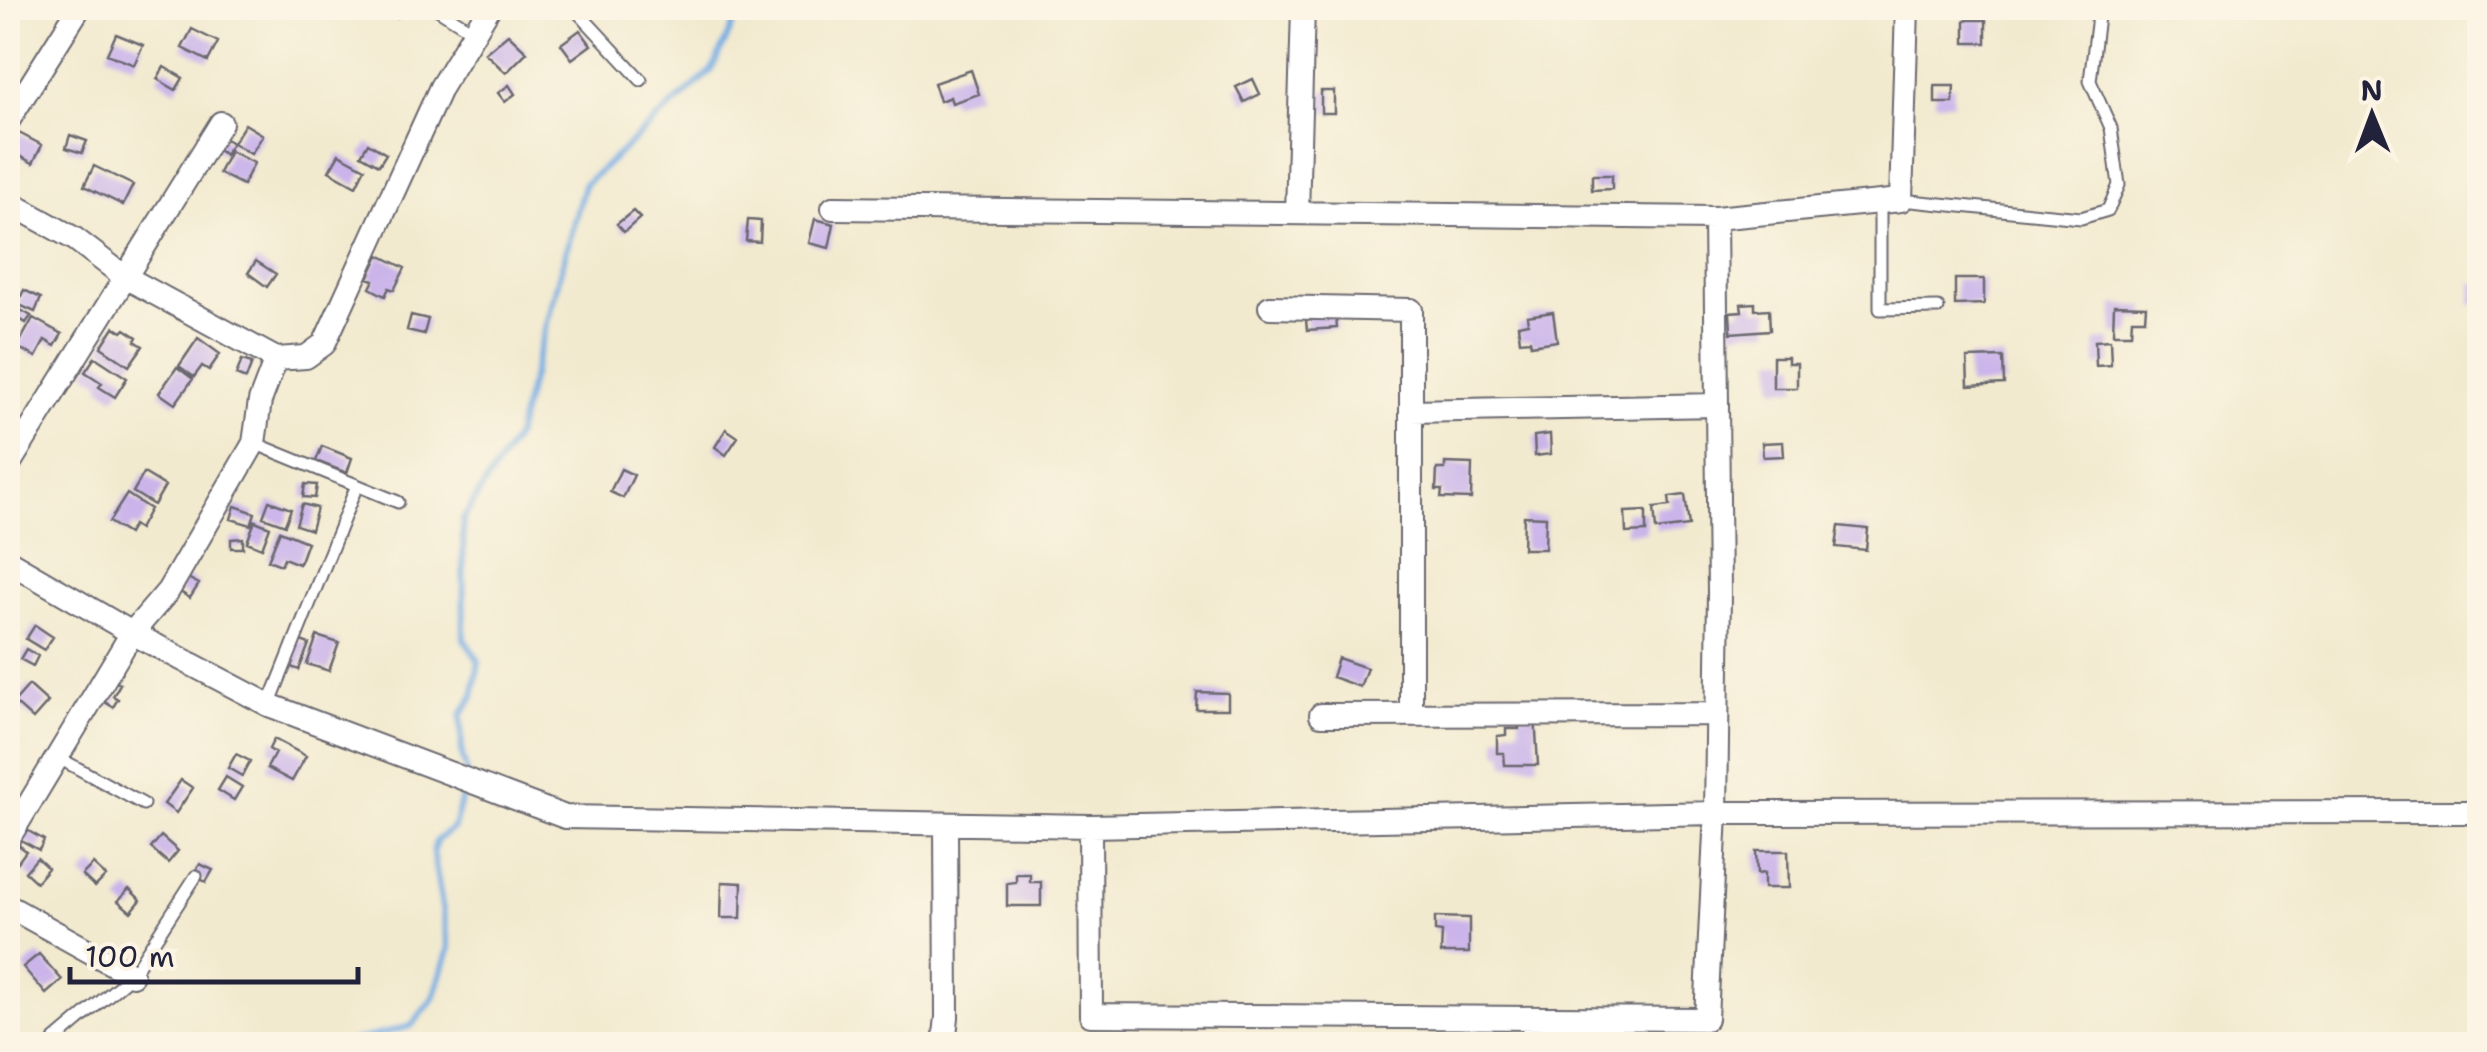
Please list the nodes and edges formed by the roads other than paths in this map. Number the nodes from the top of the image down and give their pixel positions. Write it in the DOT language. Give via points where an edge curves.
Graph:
graph roads {
  1 [pos="79,8"];
  2 [pos="436,8"];
  3 [pos="489,8"];
  4 [pos="574,8"];
  5 [pos="1303,8"];
  6 [pos="1906,8"];
  7 [pos="2100,8"];
  8 [pos="474,32"];
  9 [pos="641,80"];
  10 [pos="8,121"];
  11 [pos="221,123"];
  12 [pos="1891,201"];
  13 [pos="8,202"];
  14 [pos="833,208"];
  15 [pos="1298,213"];
  16 [pos="1715,218"];
  17 [pos="125,277"];
  18 [pos="1270,307"];
  19 [pos="1938,308"];
  20 [pos="276,359"];
  21 [pos="1717,405"];
  22 [pos="1411,411"];
  23 [pos="254,443"];
  24 [pos="8,466"];
  25 [pos="357,484"];
  26 [pos="398,502"];
  27 [pos="8,561"];
  28 [pos="132,633"];
  29 [pos="269,705"];
  30 [pos="1717,714"];
  31 [pos="1321,715"];
  32 [pos="1411,715"];
  33 [pos="57,757"];
  34 [pos="143,804"];
  35 [pos="2480,812"];
  36 [pos="1716,813"];
  37 [pos="946,824"];
  38 [pos="1090,826"];
  39 [pos="8,839"];
  40 [pos="196,876"];
  41 [pos="8,906"];
  42 [pos="132,975"];
  43 [pos="1533,1018"];
  44 [pos="54,1042"];
  45 [pos="944,1044"];
  46 [pos="1534,1044"];
  1 -- 10 [label="street"];
  2 -- 8 [label="lane"];
  3 -- 8 [label="street"];
  4 -- 9 [label="lane"];
  5 -- 15 [label="street"];
  6 -- 12 [label="street"];
  7 -- 12 [label="lane" via="2090,81 2111,128 2117,166 2119,185 2108,210 2080,218"];
  8 -- 20 [label="street" via="441,87 324,344 306,357"];
  11 -- 17 [label="street"];
  12 -- 16 [label="street"];
  12 -- 19 [label="lane" via="1880,310"];
  13 -- 17 [label="street" via="75,239"];
  14 -- 15 [label="street"];
  15 -- 16 [label="street"];
  16 -- 21 [label="street"];
  17 -- 20 [label="street"];
  17 -- 24 [label="street"];
  18 -- 22 [label="street" via="1412,310"];
  20 -- 23 [label="street"];
  21 -- 22 [label="street"];
  21 -- 30 [label="street"];
  22 -- 32 [label="street"];
  23 -- 25 [label="lane"];
  23 -- 28 [label="street" via="168,591"];
  25 -- 26 [label="lane"];
  25 -- 29 [label="lane"];
  27 -- 28 [label="street"];
  28 -- 29 [label="street"];
  28 -- 33 [label="street"];
  29 -- 37 [label="street" via="565,817"];
  30 -- 32 [label="street"];
  30 -- 36 [label="street"];
  31 -- 32 [label="street"];
  33 -- 34 [label="lane"];
  33 -- 39 [label="street"];
  35 -- 36 [label="street"];
  36 -- 38 [label="street"];
  36 -- 43 [label="street" via="1706,1019"];
  37 -- 38 [label="street"];
  37 -- 45 [label="street"];
  38 -- 43 [label="street" via="1091,1015"];
  40 -- 42 [label="lane"];
  41 -- 42 [label="street"];
  42 -- 44 [label="lane"];
  43 -- 46 [label="street"];
}
